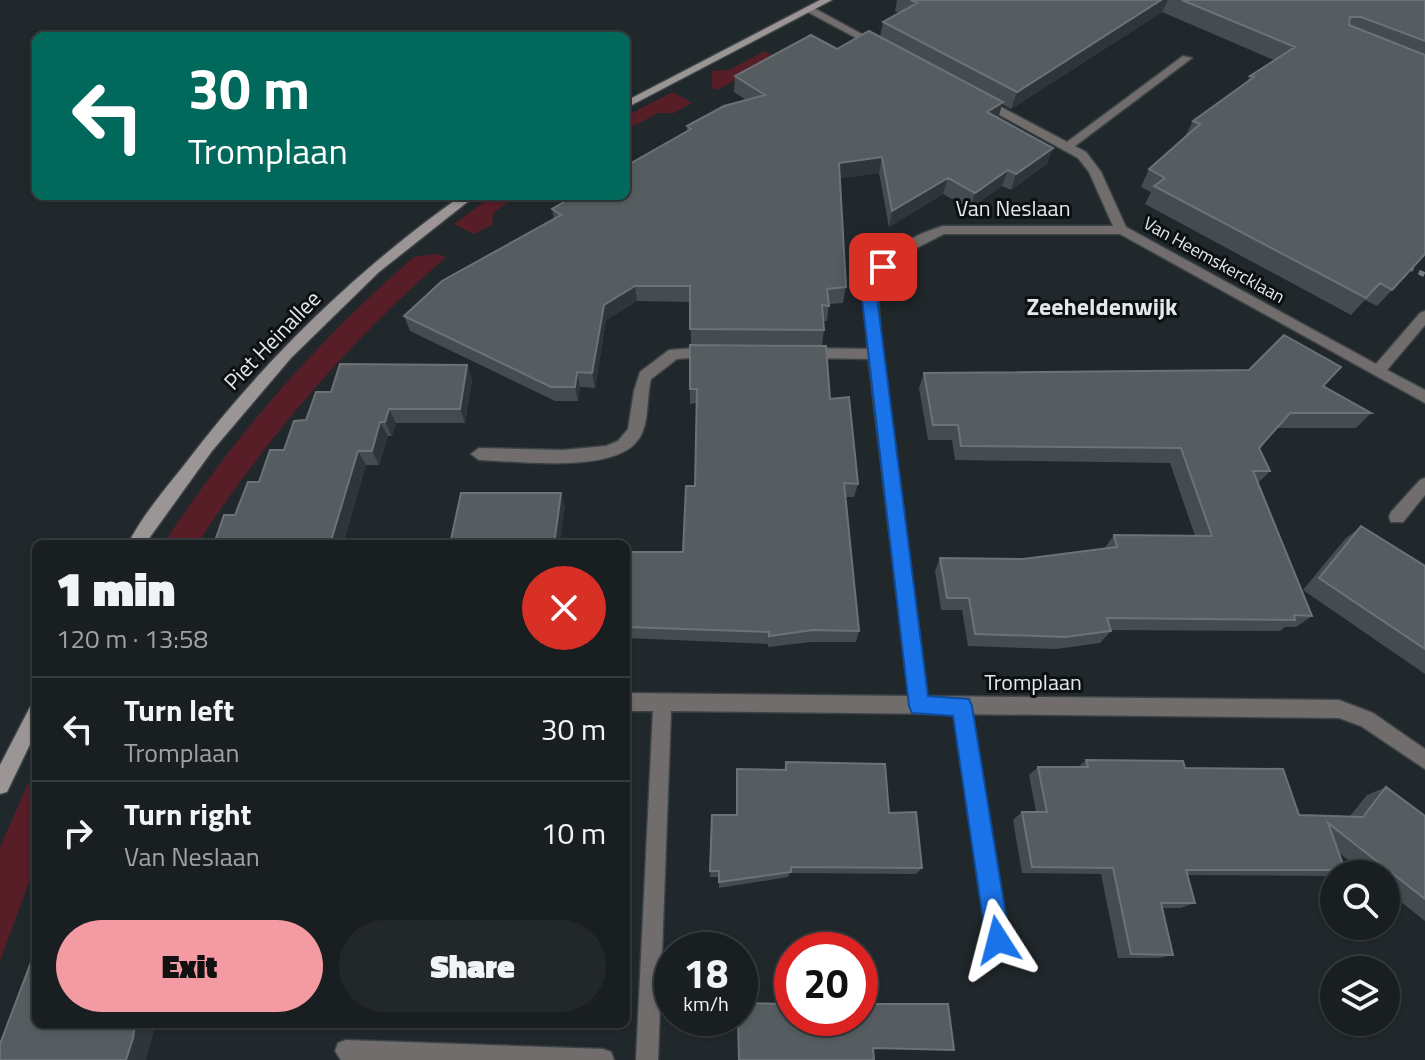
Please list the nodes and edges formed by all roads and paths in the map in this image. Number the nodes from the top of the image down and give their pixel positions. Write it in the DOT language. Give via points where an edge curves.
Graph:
graph roads {
  1 [pos="827,0"];
  2 [pos="809,9"];
  3 [pos="884,49"];
  4 [pos="1187,58"];
  5 [pos="969,94"];
  6 [pos="630,103"];
  7 [pos="1067,147"];
  8 [pos="464,200"];
  9 [pos="1122,230"];
  10 [pos="1399,262"];
  11 [pos="1425,275"];
  12 [pos="1425,316"];
  13 [pos="722,352"];
  14 [pos="783,353"];
  15 [pos="875,354"];
  16 [pos="1378,371"];
  17 [pos="1425,397"];
  18 [pos="479,454"];
  19 [pos="1425,484"];
  20 [pos="1397,517"];
  21 [pos="139,540"];
  22 [pos="630,702"];
  23 [pos="662,702"];
  24 [pos="919,706"];
  25 [pos="962,706"];
  26 [pos="32,721"];
  27 [pos="1425,760"];
  28 [pos="0,785"];
  29 [pos="998,940"];
  30 [pos="346,1051"];
  31 [pos="603,1060"];
  32 [pos="647,1060"];
  1 -- 2 [label="street"];
  2 -- 3 [label="street"];
  2 -- 6 [label="street"];
  4 -- 7 [label="street"];
  5 -- 7 [label="street, Van Heemskercklaan"];
  7 -- 9 [label="street, Van Heemskercklaan" via="1091,164"];
  8 -- 21 [label="street, Piet Heinallee" via="380,266 260,385"];
  9 -- 15 [label="street, Van Neslaan" via="961,228 928,236 870,282"];
  9 -- 16 [label="street, Van Heemskercklaan"];
  10 -- 11 [label="path"];
  12 -- 16 [label="street"];
  13 -- 18 [label="street" via="674,354 658,363 640,389 633,438 609,453"];
  14 -- 15 [label="street"];
  15 -- 24 [label="street, Van Neslaan"];
  16 -- 17 [label="street, Van Heemskercklaan"];
  19 -- 20 [label="street"];
  22 -- 23 [label="street, Tromplaan"];
  23 -- 24 [label="street, Tromplaan"];
  23 -- 32 [label="street"];
  24 -- 25 [label="street, Tromplaan"];
  25 -- 27 [label="street, Tromplaan" via="1339,709 1367,719"];
  25 -- 29 [label="street"];
  26 -- 28 [label="street"];
  30 -- 31 [label="street"];
}
